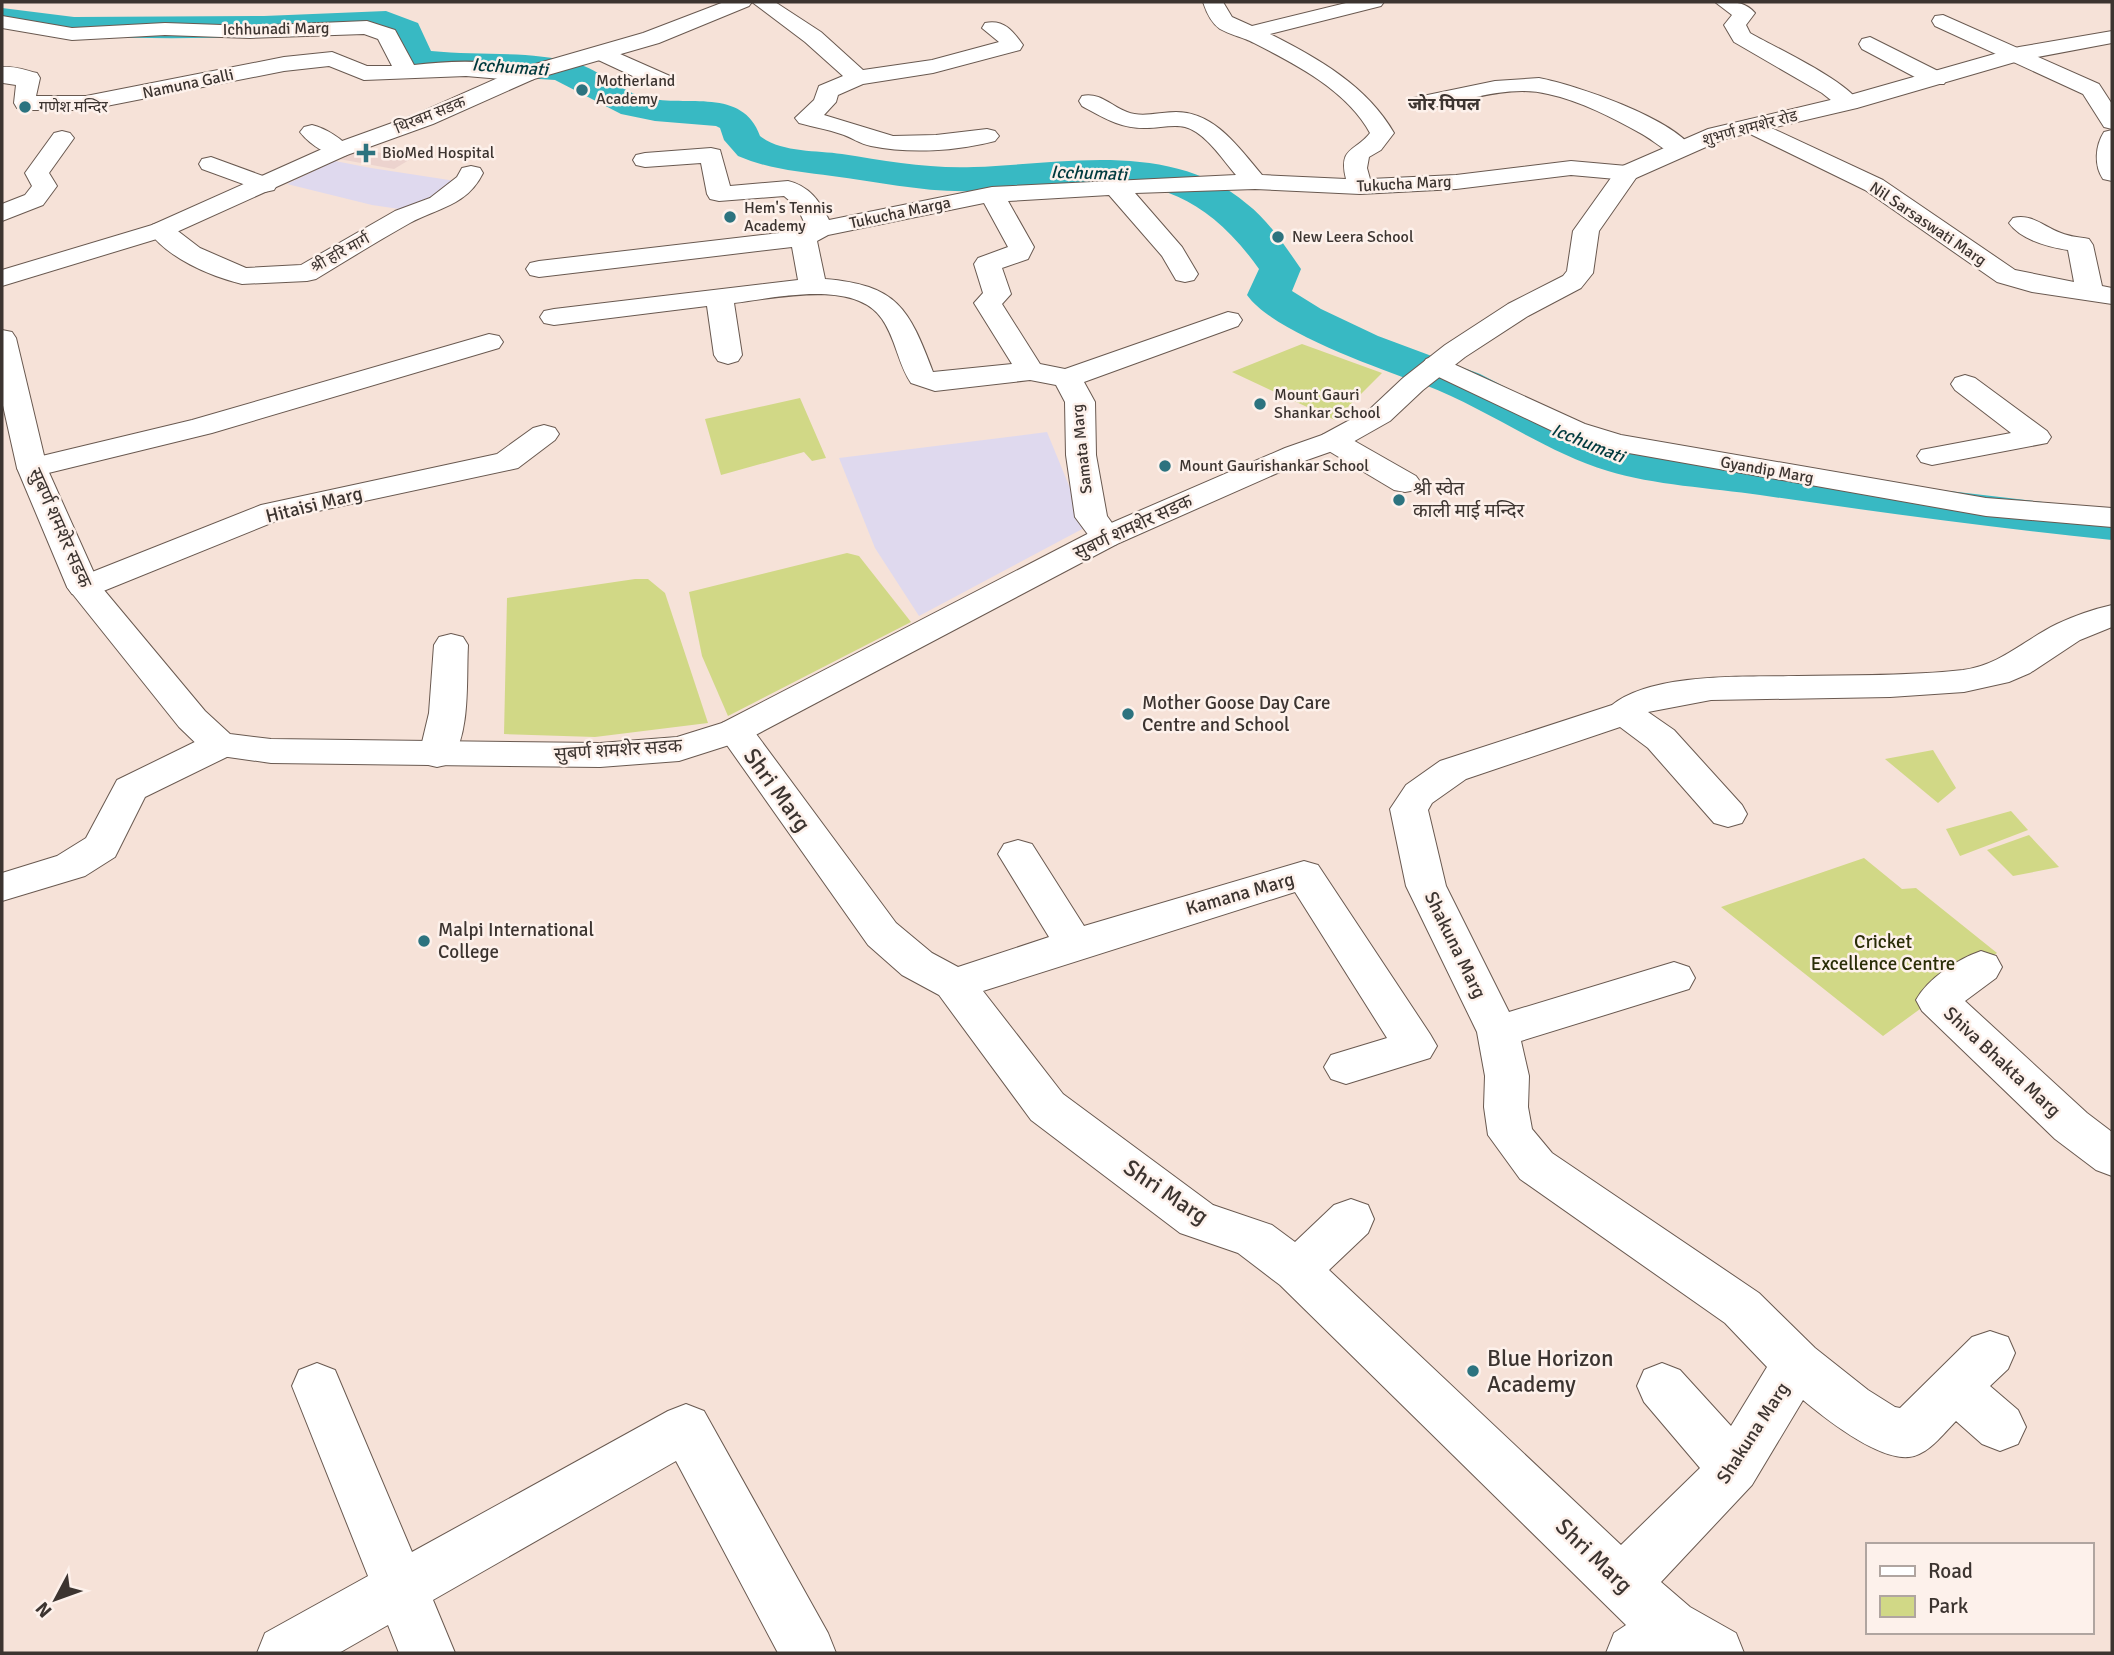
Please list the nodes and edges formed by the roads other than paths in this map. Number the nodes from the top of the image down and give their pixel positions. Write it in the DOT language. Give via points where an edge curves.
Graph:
graph roads {
  1 [pos="742,2"];
  2 [pos="762,2"];
  3 [pos="1213,2"];
  4 [pos="1374,2"];
  5 [pos="1725,2"];
  6 [pos="1943,21"];
  7 [pos="2,22"];
  8 [pos="993,28"];
  9 [pos="1251,33"];
  10 [pos="2112,37"];
  11 [pos="1870,44"];
  12 [pos="602,53"];
  13 [pos="2018,54"];
  14 [pos="532,72"];
  15 [pos="407,73"];
  16 [pos="2,74"];
  17 [pos="858,78"];
  18 [pos="1936,79"];
  19 [pos="662,81"];
  20 [pos="1090,101"];
  21 [pos="1422,103"];
  22 [pos="1849,103"];
  23 [pos="2112,122"];
  24 [pos="1752,126"];
  25 [pos="312,132"];
  26 [pos="987,136"];
  27 [pos="2112,137"];
  28 [pos="62,138"];
  29 [pos="1681,149"];
  30 [pos="339,150"];
  31 [pos="645,160"];
  32 [pos="211,164"];
  33 [pos="471,173"];
  34 [pos="1627,173"];
  35 [pos="2112,174"];
  36 [pos="1255,182"];
  37 [pos="1180,183"];
  38 [pos="265,185"];
  39 [pos="1116,186"];
  40 [pos="1360,187"];
  41 [pos="992,194"];
  42 [pos="2,213"];
  43 [pos="2022,223"];
  44 [pos="161,230"];
  45 [pos="812,234"];
  46 [pos="538,269"];
  47 [pos="1185,274"];
  48 [pos="2,278"];
  49 [pos="813,286"];
  50 [pos="719,295"];
  51 [pos="2101,295"];
  52 [pos="554,317"];
  53 [pos="1228,320"];
  54 [pos="2,338"];
  55 [pos="489,342"];
  56 [pos="728,355"];
  57 [pos="1030,371"];
  58 [pos="1424,375"];
  59 [pos="1067,378"];
  60 [pos="1965,384"];
  61 [pos="544,434"];
  62 [pos="1333,441"];
  63 [pos="1932,456"];
  64 [pos="32,468"];
  65 [pos="1405,483"];
  66 [pos="2112,518"];
  67 [pos="1106,537"];
  68 [pos="84,587"];
  69 [pos="2112,615"];
  70 [pos="451,645"];
  71 [pos="1625,713"];
  72 [pos="735,731"];
  73 [pos="220,745"];
  74 [pos="437,755"];
  75 [pos="1728,814"];
  76 [pos="1018,854"];
  77 [pos="2,887"];
  78 [pos="1075,946"];
  79 [pos="1981,967"];
  80 [pos="1674,978"];
  81 [pos="954,985"];
  82 [pos="1498,1032"];
  83 [pos="1346,1067"];
  84 [pos="2112,1157"];
  85 [pos="1351,1219"];
  86 [pos="1297,1270"];
  87 [pos="1797,1364"];
  88 [pos="317,1385"];
  89 [pos="1662,1385"];
  90 [pos="2000,1427"];
  91 [pos="1734,1468"];
  92 [pos="1621,1583"];
  93 [pos="400,1587"];
  94 [pos="1652,1640"];
  95 [pos="285,1653"];
  96 [pos="427,1653"];
  97 [pos="808,1653"];
  98 [pos="1716,1653"];
  1 -- 12 [label="street, थिरबम सडक"];
  2 -- 17 [label="street" via="813,37"];
  3 -- 9 [label="street" via="1226,23"];
  4 -- 9 [label="street"];
  5 -- 22 [label="street" via="1744,13 1735,25 1742,37"];
  6 -- 13 [label="street"];
  7 -- 15 [label="street, Ichhunadi Marg" via="70,39 165,29 250,32 367,27 387,34"];
  8 -- 17 [label="street" via="1004,33 1012,45 933,66"];
  9 -- 40 [label="street" via="1314,68 1377,119 1382,133 1358,153 1355,168"];
  10 -- 13 [label="street, शुभर्ण शमशेर रोड"];
  11 -- 18 [label="street"];
  12 -- 14 [label="street, थिरबम सडक"];
  12 -- 19 [label="street"];
  13 -- 18 [label="street, शुभर्ण शमशेर रोड"];
  13 -- 23 [label="street" via="2091,89"];
  14 -- 15 [label="street"];
  14 -- 30 [label="street, थिरबम सडक"];
  15 -- 16 [label="street, Namuna Galli" via="363,73 332,59 62,105 25,103 30,78"];
  17 -- 26 [label="street" via="827,91 825,102 807,118 893,143"];
  18 -- 22 [label="street, शुभर्ण शमशेर रोड"];
  20 -- 36 [label="street" via="1125,120 1197,124"];
  21 -- 29 [label="street" via="1537,85 1642,125"];
  22 -- 24 [label="street, शुभर्ण शमशेर रोड"];
  24 -- 29 [label="street, शुभर्ण शमशेर रोड"];
  24 -- 51 [label="street, Nil Sarsaswati Marg" via="1874,185 2006,276"];
  25 -- 30 [label="street"];
  27 -- 35 [label="street" via="2108,161"];
  28 -- 42 [label="street" via="37,173 44,186 34,200"];
  29 -- 34 [label="street, शुभर्ण शमशेर रोड"];
  30 -- 38 [label="street, थिरबम सडक"];
  31 -- 45 [label="street" via="711,155 719,194 788,188 809,204"];
  32 -- 38 [label="street"];
  33 -- 44 [label="street, श्री हरि मार्ग" via="439,203 404,216 307,273 242,276 191,254"];
  34 -- 40 [label="street, Tukucha Marg" via="1571,168 1457,182"];
  34 -- 58 [label="street" via="1586,231 1580,273 1573,282 1518,310"];
  36 -- 37 [label="street, Tukucha Marg"];
  36 -- 40 [label="street, Tukucha Marg"];
  37 -- 39 [label="street, Tukucha Marga"];
  38 -- 44 [label="street, थिरबम सडक"];
  39 -- 41 [label="street, Tukucha Marga"];
  39 -- 47 [label="street" via="1173,253"];
  41 -- 45 [label="street, Tukucha Marga"];
  41 -- 57 [label="street" via="1021,247 1019,253 987,264 997,294 988,303"];
  43 -- 51 [label="street" via="2054,240 2080,245"];
  44 -- 48 [label="street, थिरबम सडक"];
  45 -- 46 [label="street, Tukucha Marga"];
  45 -- 49 [label="street"];
  49 -- 50 [label="street, Samata Marg"];
  49 -- 57 [label="street, Samata Marg" via="849,288 884,301 903,331 922,377 935,382"];
  50 -- 52 [label="street, Samata Marg"];
  50 -- 56 [label="street"];
  53 -- 59 [label="street"];
  54 -- 64 [label="street, सुबर्ण शमशेर सडक"];
  55 -- 64 [label="street" via="201,427"];
  57 -- 59 [label="street, Samata Marg"];
  58 -- 62 [label="street, सुबर्ण शमशेर सडक" via="1380,415"];
  58 -- 66 [label="street, Gyandip Marg" via="1616,443 1986,508"];
  59 -- 67 [label="street, Samata Marg" via="1080,402 1081,455 1091,517"];
  60 -- 63 [label="street" via="2036,437"];
  61 -- 68 [label="street, Hitaisi Marg" via="507,461 272,512"];
  62 -- 65 [label="street"];
  62 -- 67 [label="street, सुबर्ण शमशेर सडक"];
  64 -- 68 [label="street, सुबर्ण शमशेर सडक"];
  67 -- 72 [label="street, सुबर्ण शमशेर सडक"];
  68 -- 73 [label="street, सुबर्ण शमशेर सडक" via="192,719"];
  69 -- 71 [label="street, Shakuna Marg" via="2068,632 2018,665 1964,681 1711,689 1668,695 1636,704"];
  70 -- 74 [label="street" via="447,720"];
  71 -- 75 [label="street" via="1661,739"];
  71 -- 82 [label="street, Shakuna Marg" via="1453,770 1419,794 1409,809 1426,886"];
  72 -- 74 [label="street, सुबर्ण शमशेर सडक" via="679,749 600,755"];
  72 -- 81 [label="street, Shri Marg" via="882,934 917,964"];
  73 -- 74 [label="street, सुबर्ण शमशेर सडक" via="271,751"];
  73 -- 77 [label="street" via="130,789 101,847 71,866"];
  76 -- 78 [label="street"];
  78 -- 81 [label="street, Kamana Marg"];
  78 -- 83 [label="street, Kamana Marg" via="1304,876 1415,1046"];
  79 -- 84 [label="street, Shiva Bhakta Marg" via="1937,1000 2071,1126"];
  80 -- 82 [label="street"];
  81 -- 86 [label="street, Shri Marg" via="1047,1107 1197,1219 1255,1239"];
  82 -- 87 [label="street, Shakuna Marg" via="1511,1135 1536,1166 1742,1308"];
  85 -- 86 [label="street"];
  86 -- 92 [label="street, Shri Marg"];
  87 -- 90 [label="street" via="1878,1426 1909,1433 1973,1370"];
  87 -- 91 [label="street, Shakuna Marg"];
  88 -- 93 [label="street"];
  89 -- 91 [label="street"];
  91 -- 92 [label="street, Shakuna Marg"];
  92 -- 94 [label="street, Shri Marg"];
  93 -- 95 [label="street"];
  93 -- 96 [label="street"];
  93 -- 97 [label="street" via="686,1428"];
  94 -- 98 [label="street, Shri Marg"];
}
